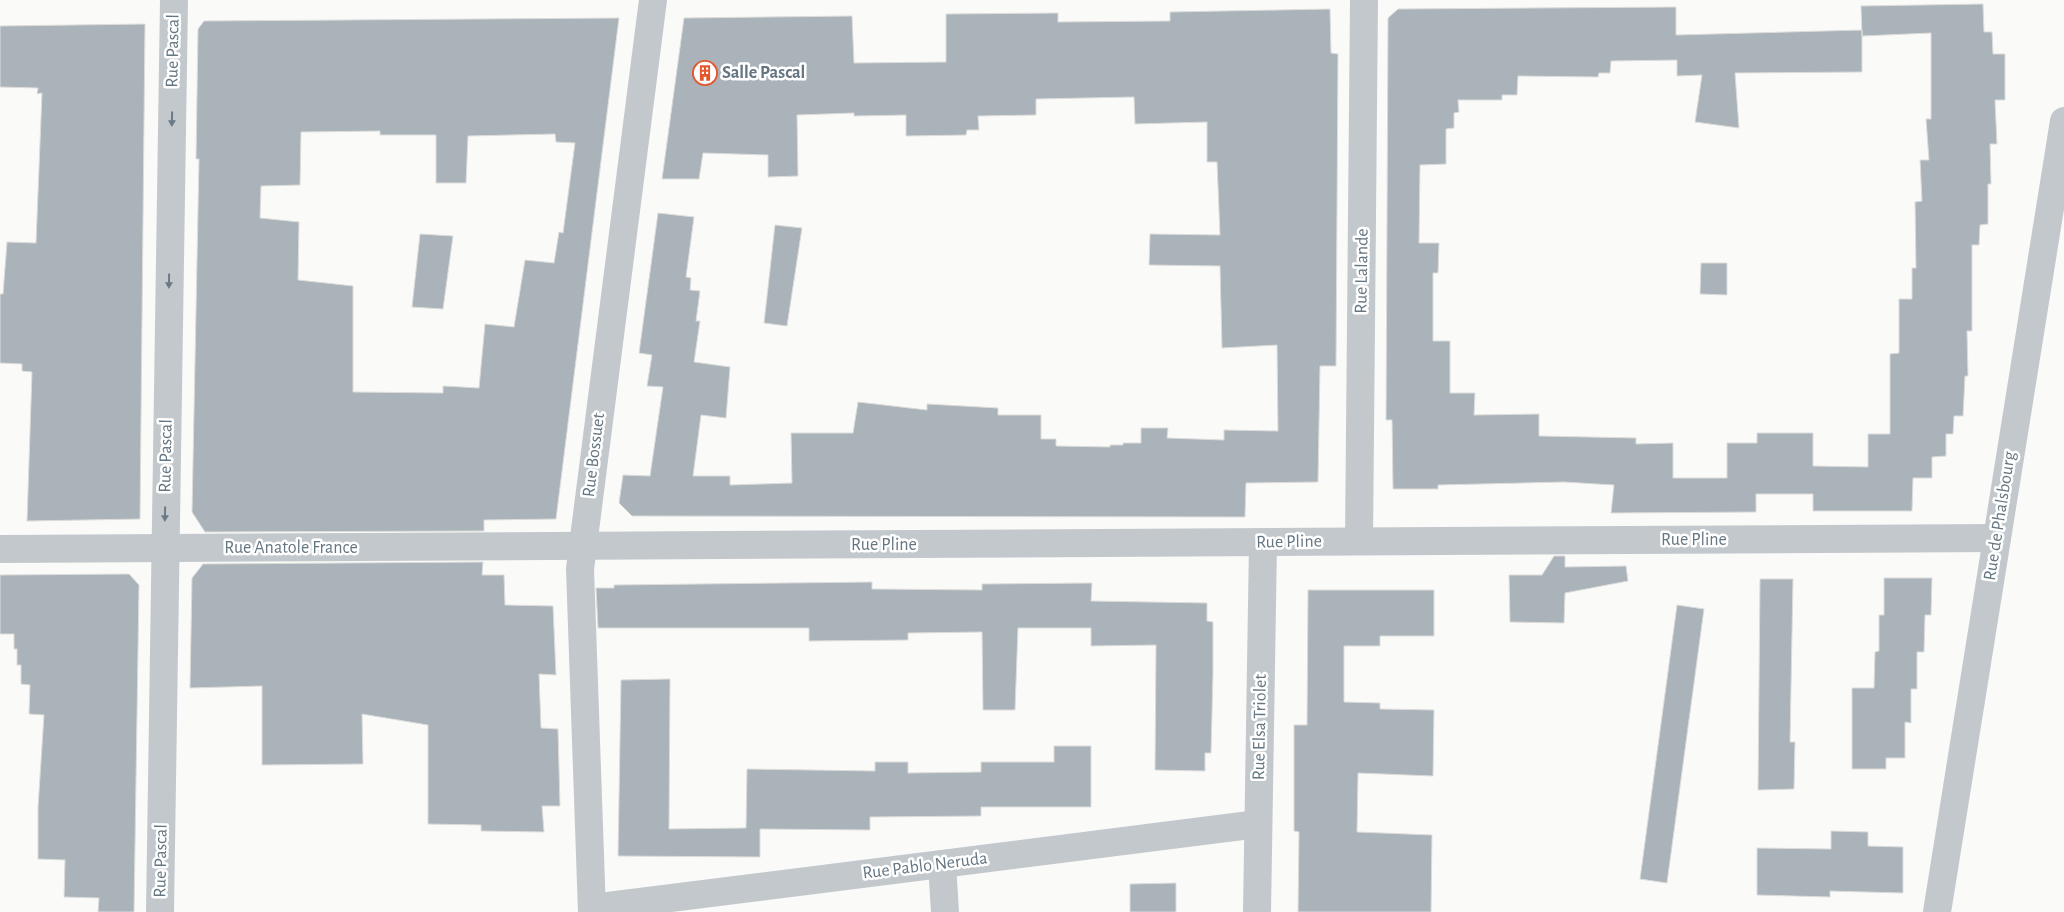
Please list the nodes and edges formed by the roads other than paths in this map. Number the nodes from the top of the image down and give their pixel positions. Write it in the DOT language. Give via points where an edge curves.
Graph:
graph roads {
  1 [pos="174,0"];
  2 [pos="653,0"];
  3 [pos="1364,0"];
  4 [pos="2064,121"];
  5 [pos="1997,538"];
  6 [pos="1359,541"];
  7 [pos="1263,543"];
  8 [pos="582,547"];
  9 [pos="0,549"];
  10 [pos="164,549"];
  11 [pos="1258,824"];
  12 [pos="942,864"];
  13 [pos="592,910"];
  14 [pos="160,912"];
  15 [pos="945,912"];
  16 [pos="1258,912"];
  17 [pos="1937,912"];
  1 -- 10 [label="street, Rue Pascal, one-way"];
  2 -- 8 [label="street, Rue Bossuet"];
  3 -- 6 [label="street, Rue Lalande"];
  4 -- 5 [label="street, Rue de Phalsbourg"];
  5 -- 6 [label="street, Rue Pline"];
  5 -- 17 [label="street, Rue de Phalsbourg"];
  6 -- 7 [label="street, Rue Pline"];
  7 -- 8 [label="street, Rue Pline"];
  7 -- 11 [label="street, Rue Elsa Triolet"];
  8 -- 10 [label="street, Rue Anatole France"];
  8 -- 13 [label="street, Rue Bossuet" via="579,607"];
  9 -- 10 [label="street, Rue Anatole France"];
  10 -- 14 [label="street, Rue Pascal"];
  11 -- 12 [label="street, Rue Pablo Neruda"];
  11 -- 16 [label="street, Rue Elsa Triolet"];
  12 -- 13 [label="street, Rue Pablo Neruda"];
  12 -- 15 [label="street"];
}
